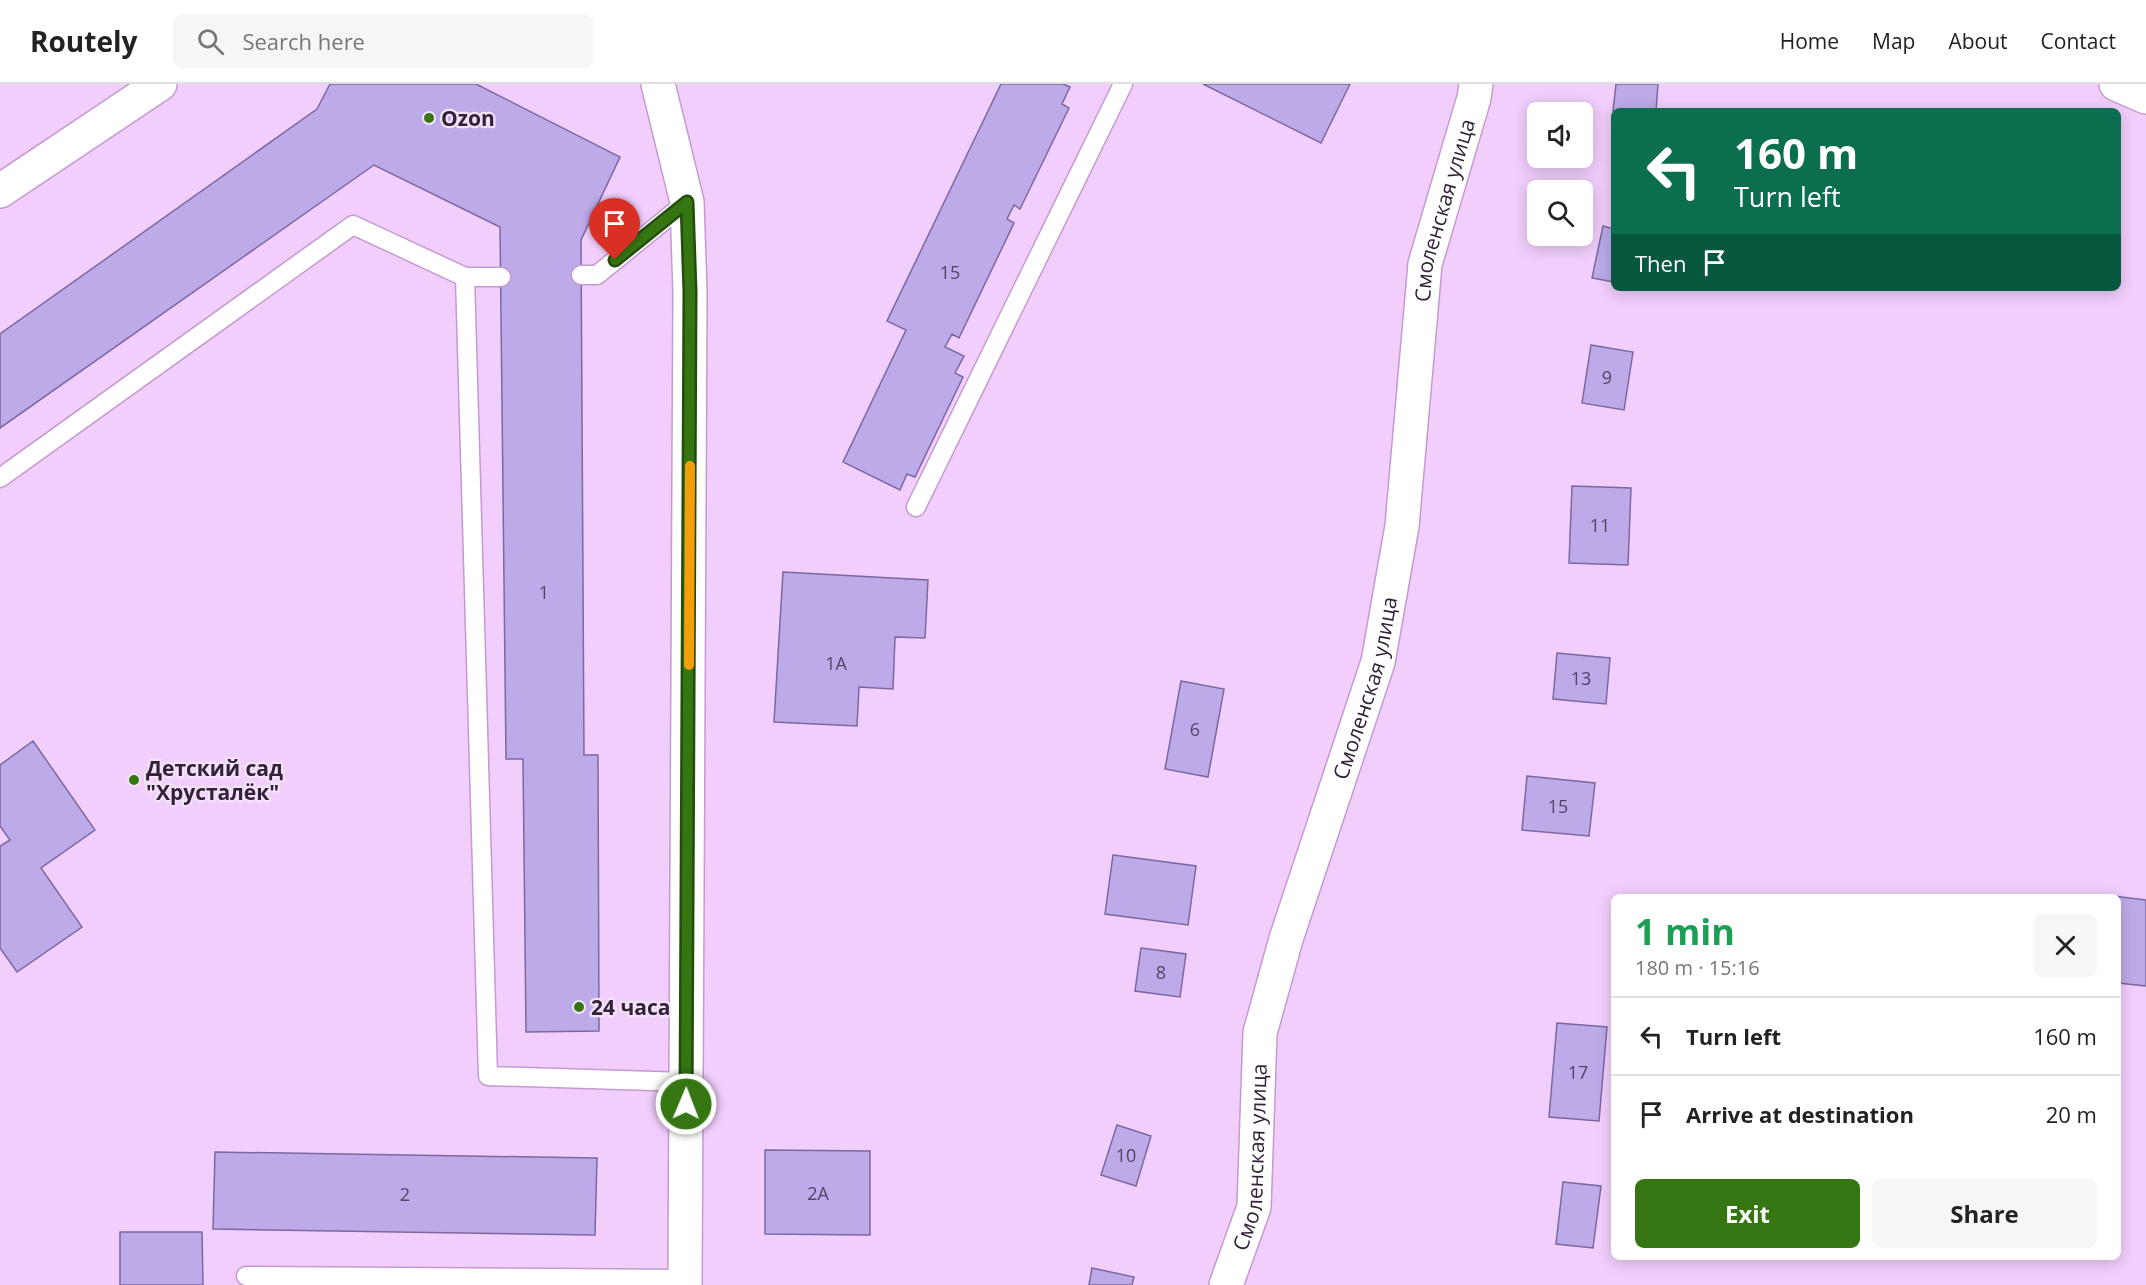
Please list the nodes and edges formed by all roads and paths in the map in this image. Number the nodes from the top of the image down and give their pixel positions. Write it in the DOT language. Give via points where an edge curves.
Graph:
graph roads {
  1 [pos="160,84"];
  2 [pos="658,84"];
  3 [pos="1123,84"];
  4 [pos="1476,84"];
  5 [pos="2116,84"];
  6 [pos="2146,97"];
  7 [pos="0,191"];
  8 [pos="687,202"];
  9 [pos="581,275"];
  10 [pos="465,277"];
  11 [pos="501,277"];
  12 [pos="0,478"];
  13 [pos="916,507"];
  14 [pos="686,1082"];
  15 [pos="246,1276"];
  16 [pos="685,1282"];
  17 [pos="1226,1285"];
  1 -- 7 [label="street"];
  2 -- 8 [label="street"];
  3 -- 13 [label="lane"];
  4 -- 17 [label="street, Смоленская улица" via="1425,264 1402,526 1378,662 1286,939 1260,1033 1254,1207"];
  5 -- 6 [label="street"];
  8 -- 9 [label="lane" via="597,275"];
  8 -- 14 [label="street" via="690,304"];
  10 -- 11 [label="lane"];
  10 -- 12 [label="lane" via="353,225"];
  10 -- 14 [label="lane" via="488,1076"];
  14 -- 16 [label="street"];
  15 -- 16 [label="lane"];
}
